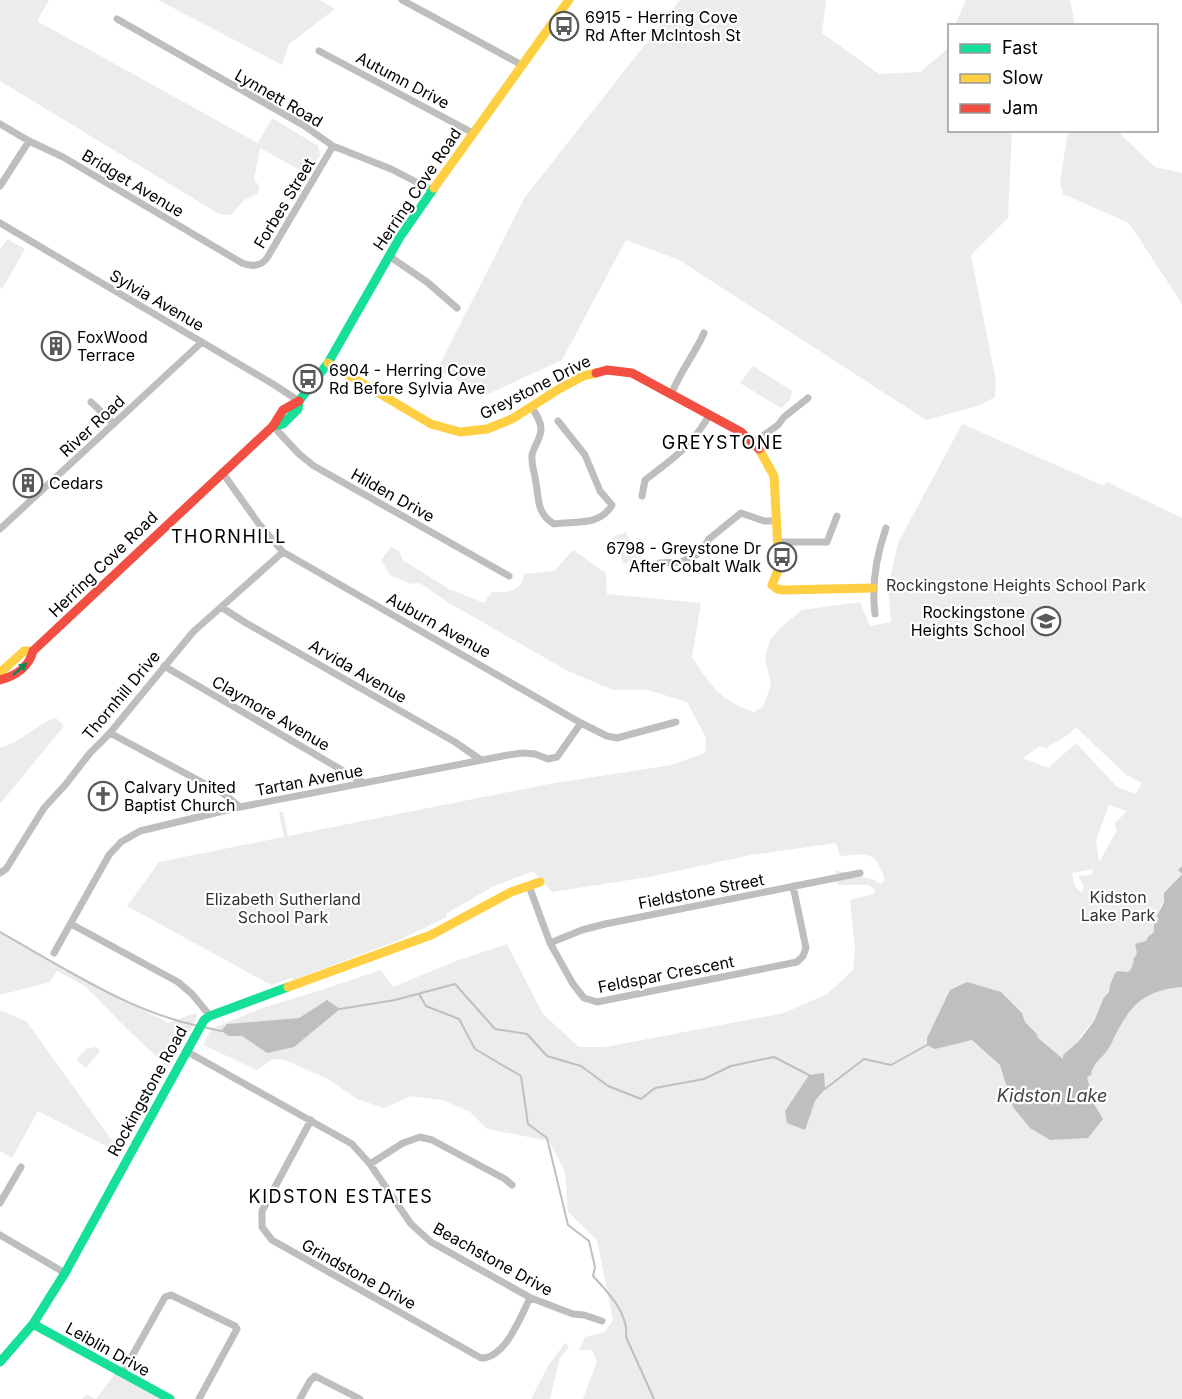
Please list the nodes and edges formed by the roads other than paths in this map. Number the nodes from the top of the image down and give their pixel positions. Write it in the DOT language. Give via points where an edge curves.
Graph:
graph roads {
  1 [pos="402,0"];
  2 [pos="569,0"];
  3 [pos="117,19"];
  4 [pos="319,51"];
  5 [pos="522,65"];
  6 [pos="0,124"];
  7 [pos="473,133"];
  8 [pos="28,141"];
  9 [pos="333,146"];
  10 [pos="0,186"];
  11 [pos="432,190"];
  12 [pos="0,223"];
  13 [pos="389,256"];
  14 [pos="252,266"];
  15 [pos="457,308"];
  16 [pos="704,333"];
  17 [pos="202,342"];
  18 [pos="328,363"];
  19 [pos="672,393"];
  20 [pos="808,398"];
  21 [pos="299,401"];
  22 [pos="91,402"];
  23 [pos="532,408"];
  24 [pos="710,414"];
  25 [pos="558,421"];
  26 [pos="114,424"];
  27 [pos="273,426"];
  28 [pos="753,443"];
  29 [pos="222,472"];
  30 [pos="642,496"];
  31 [pos="837,516"];
  32 [pos="776,521"];
  33 [pos="886,528"];
  34 [pos="0,529"];
  35 [pos="778,542"];
  36 [pos="283,552"];
  37 [pos="660,563"];
  38 [pos="509,576"];
  39 [pos="873,588"];
  40 [pos="221,607"];
  41 [pos="875,614"];
  42 [pos="164,666"];
  43 [pos="0,679"];
  44 [pos="676,722"];
  45 [pos="581,723"];
  46 [pos="110,733"];
  47 [pos="481,759"];
  48 [pos="364,783"];
  49 [pos="240,807"];
  50 [pos="0,873"];
  51 [pos="860,873"];
  52 [pos="540,882"];
  53 [pos="529,886"];
  54 [pos="793,886"];
  55 [pos="71,924"];
  56 [pos="550,943"];
  57 [pos="54,953"];
  58 [pos="210,1016"];
  59 [pos="186,1051"];
  60 [pos="311,1120"];
  61 [pos="370,1164"];
  62 [pos="21,1167"];
  63 [pos="512,1185"];
  64 [pos="1,1199"];
  65 [pos="0,1235"];
  66 [pos="64,1273"];
  67 [pos="530,1298"];
  68 [pos="602,1321"];
  69 [pos="33,1324"];
  70 [pos="0,1362"];
  71 [pos="122,1374"];
  72 [pos="170,1399"];
  73 [pos="199,1399"];
  74 [pos="300,1399"];
  75 [pos="360,1399"];
  1 -- 5 [label="street"];
  2 -- 5 [label="street, Herring Cove Road"];
  3 -- 9 [label="street, Lynnett Road"];
  4 -- 7 [label="street, Autumn Drive"];
  5 -- 7 [label="street, Herring Cove Road"];
  6 -- 8 [label="street, Bridget Avenue"];
  7 -- 11 [label="street, Herring Cove Road"];
  8 -- 10 [label="street"];
  8 -- 14 [label="street, Bridget Avenue" via="63,157"];
  9 -- 11 [label="street, Lynnett Road"];
  9 -- 14 [label="street, Forbes Street" via="267,258"];
  11 -- 13 [label="street, Herring Cove Road"];
  12 -- 17 [label="street, Sylvia Avenue"];
  13 -- 15 [label="street"];
  13 -- 18 [label="street, Herring Cove Road"];
  16 -- 19 [label="street"];
  17 -- 21 [label="street, Sylvia Avenue"];
  17 -- 26 [label="street, River Road"];
  18 -- 21 [label="street, Herring Cove Road"];
  18 -- 23 [label="street, Greystone Drive" via="431,424 453,431 488,429"];
  19 -- 23 [label="street, Greystone Drive" via="626,371 607,369 584,376"];
  19 -- 24 [label="street, Greystone Drive"];
  20 -- 28 [label="street"];
  21 -- 27 [label="street, Herring Cove Road" via="298,409 283,424"];
  22 -- 26 [label="street"];
  23 -- 25 [label="street" via="541,427 532,463 537,501 544,516 554,524 602,517 612,505 600,491 585,455"];
  24 -- 28 [label="street, Greystone Drive"];
  24 -- 30 [label="street" via="682,452 645,480"];
  26 -- 34 [label="street, River Road"];
  27 -- 29 [label="street, Herring Cove Road"];
  27 -- 38 [label="street, Hilden Drive" via="314,466"];
  28 -- 32 [label="street, Greystone Drive" via="774,476"];
  29 -- 36 [label="street, Auburn Avenue"];
  29 -- 43 [label="street, Herring Cove Road" via="33,651 24,651 2,671"];
  31 -- 35 [label="street" via="827,542"];
  32 -- 35 [label="street, Greystone Drive"];
  32 -- 37 [label="street" via="741,513 693,557 674,564"];
  33 -- 39 [label="street"];
  35 -- 39 [label="street, Greystone Drive" via="779,568 772,585 777,589"];
  36 -- 40 [label="street, Thornhill Drive"];
  36 -- 45 [label="street, Auburn Avenue"];
  39 -- 41 [label="street"];
  40 -- 42 [label="street, Thornhill Drive"];
  40 -- 47 [label="street, Arvida Avenue"];
  42 -- 46 [label="street, Thornhill Drive"];
  42 -- 48 [label="street, Claymore Avenue"];
  44 -- 45 [label="street, Auburn Avenue" via="617,738"];
  45 -- 47 [label="street, Tartan Avenue" via="555,758 523,753"];
  46 -- 49 [label="street" via="224,794"];
  46 -- 50 [label="street, Thornhill Drive" via="44,808"];
  47 -- 48 [label="street, Tartan Avenue"];
  48 -- 49 [label="street, Tartan Avenue"];
  49 -- 55 [label="street, Tartan Avenue" via="140,831 126,838 109,855"];
  51 -- 54 [label="street, Fieldstone Street"];
  52 -- 53 [label="street"];
  53 -- 56 [label="street, Feldspar Crescent"];
  53 -- 58 [label="street" via="431,935"];
  54 -- 56 [label="street, Fieldstone Street" via="605,924"];
  54 -- 56 [label="street, Feldspar Crescent" via="806,948 802,958 793,964 594,1002 578,992"];
  55 -- 57 [label="street, Tartan Avenue"];
  55 -- 58 [label="street" via="178,982"];
  58 -- 59 [label="street, Rockingstone Road"];
  59 -- 60 [label="street, Beachstone Drive"];
  59 -- 66 [label="street, Rockingstone Road"];
  60 -- 61 [label="street, Beachstone Drive" via="352,1144"];
  60 -- 67 [label="street, Grindstone Drive" via="262,1211 262,1227 272,1240 482,1358 501,1350"];
  61 -- 63 [label="street" via="408,1140 420,1137"];
  61 -- 67 [label="street, Beachstone Drive" via="405,1217 423,1236"];
  62 -- 64 [label="street"];
  65 -- 66 [label="street"];
  66 -- 69 [label="street, Rockingstone Road"];
  67 -- 68 [label="street, Beachstone Drive"];
  69 -- 70 [label="street, Rockingstone Road"];
  69 -- 71 [label="street, Leiblin Drive"];
  71 -- 72 [label="street, Leiblin Drive"];
  71 -- 73 [label="street" via="165,1297 171,1295 237,1329"];
  74 -- 75 [label="street" via="315,1376"];
}
